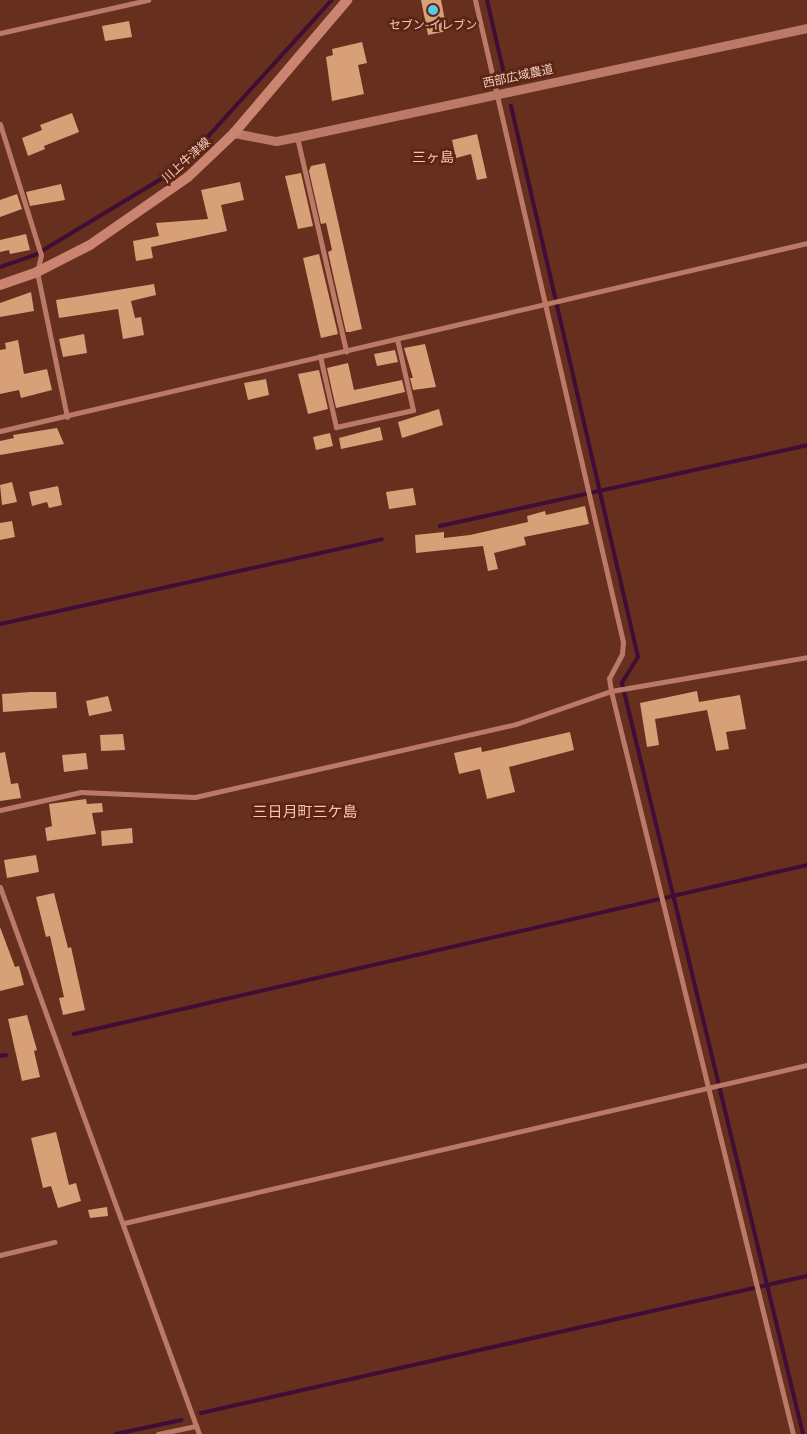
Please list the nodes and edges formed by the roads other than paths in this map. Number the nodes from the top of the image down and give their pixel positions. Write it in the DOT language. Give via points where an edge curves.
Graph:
graph roads {
  1 [pos="148,0"];
  2 [pos="346,0"];
  3 [pos="475,0"];
  4 [pos="807,28"];
  5 [pos="0,33"];
  6 [pos="497,93"];
  7 [pos="0,124"];
  8 [pos="234,132"];
  9 [pos="297,138"];
  10 [pos="807,243"];
  11 [pos="37,272"];
  12 [pos="0,285"];
  13 [pos="545,304"];
  14 [pos="397,339"];
  15 [pos="346,351"];
  16 [pos="320,356"];
  17 [pos="67,418"];
  18 [pos="0,431"];
  19 [pos="807,657"];
  20 [pos="611,692"];
  21 [pos="0,810"];
  22 [pos="0,887"];
  23 [pos="807,1065"];
  24 [pos="711,1087"];
  25 [pos="124,1223"];
  26 [pos="54,1242"];
  27 [pos="0,1255"];
  28 [pos="196,1426"];
  29 [pos="158,1434"];
  30 [pos="199,1434"];
  31 [pos="793,1434"];
  1 -- 5 [label="street"];
  2 -- 8 [label="main road, 川上牛津線"];
  3 -- 6 [label="street"];
  4 -- 6 [label="street, 西部広域農道"];
  6 -- 9 [label="street, 西部広域農道"];
  6 -- 13 [label="street"];
  7 -- 11 [label="street" via="41,255"];
  8 -- 9 [label="street, 西部広域農道" via="276,141"];
  8 -- 11 [label="main road, 川上牛津線" via="188,178 161,198 90,245"];
  9 -- 15 [label="street"];
  10 -- 13 [label="street"];
  11 -- 12 [label="main road, 川上牛津線"];
  11 -- 17 [label="street"];
  13 -- 14 [label="street"];
  13 -- 20 [label="street" via="623,642 622,654 609,678"];
  14 -- 15 [label="street"];
  14 -- 16 [label="street" via="413,410 356,423 336,427"];
  15 -- 16 [label="street"];
  16 -- 17 [label="street" via="232,374"];
  17 -- 18 [label="street"];
  19 -- 20 [label="street"];
  20 -- 21 [label="street" via="516,724 195,797 81,792"];
  20 -- 24 [label="street"];
  22 -- 25 [label="street"];
  23 -- 24 [label="street"];
  24 -- 25 [label="street"];
  24 -- 31 [label="street"];
  25 -- 28 [label="street"];
  26 -- 27 [label="street"];
  28 -- 29 [label="street"];
  28 -- 30 [label="street"];
}
